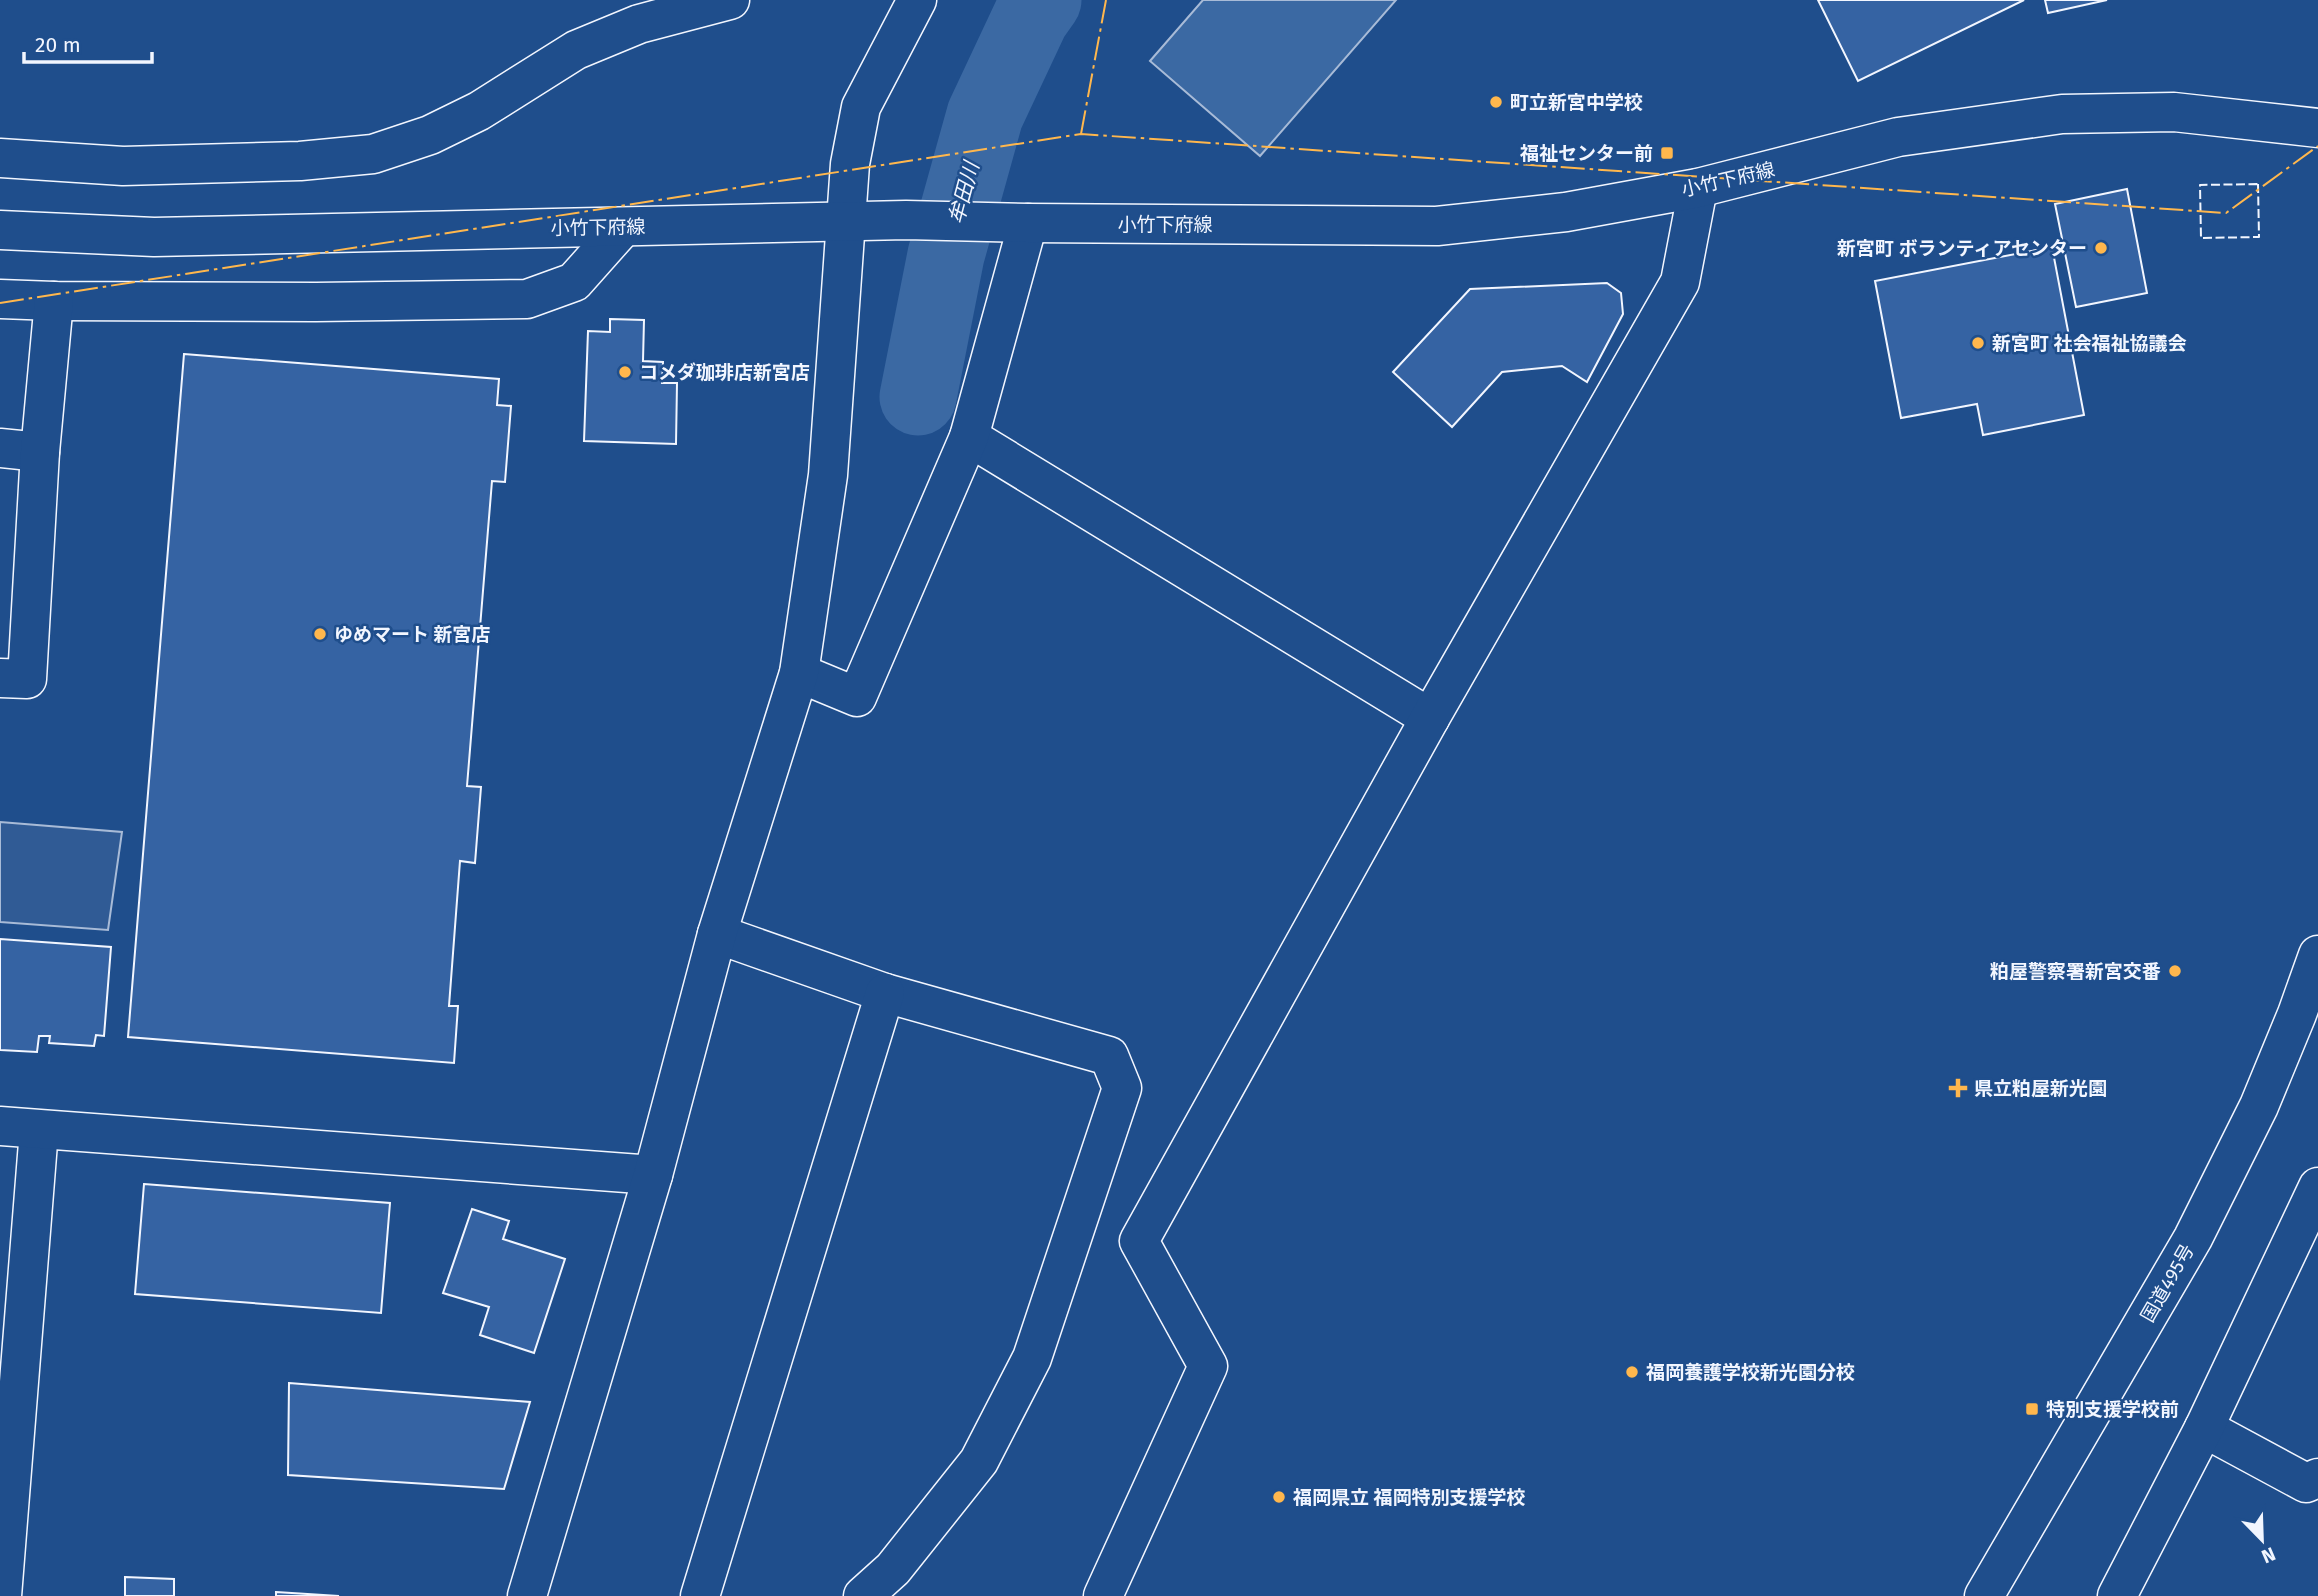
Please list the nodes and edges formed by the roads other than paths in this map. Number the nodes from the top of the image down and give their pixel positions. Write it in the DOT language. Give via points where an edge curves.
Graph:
graph roads {
  1 [pos="730,0"];
  2 [pos="909,1"];
  3 [pos="2318,128"];
  4 [pos="0,158"];
  5 [pos="1698,188"];
  6 [pos="847,221"];
  7 [pos="1015,222"];
  8 [pos="623,227"];
  9 [pos="0,230"];
  10 [pos="0,299"];
  11 [pos="54,301"];
  12 [pos="969,437"];
  13 [pos="0,448"];
  14 [pos="40,452"];
  15 [pos="799,673"];
  16 [pos="0,678"];
  17 [pos="1430,718"];
  18 [pos="718,934"];
  19 [pos="2318,955"];
  20 [pos="885,993"];
  21 [pos="0,1126"];
  22 [pos="39,1130"];
  23 [pos="653,1175"];
  24 [pos="2318,1188"];
  25 [pos="2204,1428"];
  26 [pos="2318,1478"];
  27 [pos="2,1596"];
  28 [pos="527,1596"];
  29 [pos="700,1596"];
  30 [pos="863,1596"];
  31 [pos="1103,1596"];
  32 [pos="1984,1596"];
  33 [pos="2117,1596"];
  1 -- 4 [label="main road" via="639,24 576,50 479,111 430,135 373,154 123,166"];
  2 -- 6 [label="main road" via="861,107 850,164"];
  3 -- 5 [label="main road, 小竹下府線" via="2174,112 2062,114 1898,137"];
  5 -- 7 [label="main road, 小竹下府線" via="1566,212 1437,226"];
  5 -- 17 [label="main road" via="1680,282"];
  6 -- 7 [label="main road, 小竹下府線"];
  6 -- 8 [label="main road, 小竹下府線"];
  6 -- 15 [label="main road" via="828,475"];
  7 -- 12 [label="main road"];
  8 -- 9 [label="main road, 小竹下府線" via="154,237"];
  8 -- 11 [label="main road" via="574,282 527,299"];
  10 -- 11 [label="main road"];
  11 -- 14 [label="main road"];
  12 -- 15 [label="main road" via="858,697"];
  12 -- 17 [label="main road"];
  13 -- 14 [label="main road"];
  14 -- 16 [label="main road" via="27,680"];
  15 -- 18 [label="main road"];
  17 -- 31 [label="main road" via="1139,1241 1208,1366"];
  18 -- 20 [label="main road"];
  18 -- 23 [label="main road"];
  19 -- 32 [label="main road, 国道495号" via="2259,1106 2193,1238"];
  20 -- 29 [label="main road"];
  20 -- 30 [label="main road" via="1109,1056 1122,1088 1032,1358 979,1461 893,1569"];
  21 -- 22 [label="main road"];
  22 -- 23 [label="main road"];
  22 -- 27 [label="main road"];
  23 -- 28 [label="main road"];
  24 -- 25 [label="main road"];
  25 -- 26 [label="main road" via="2306,1483"];
  25 -- 33 [label="main road"];
}
